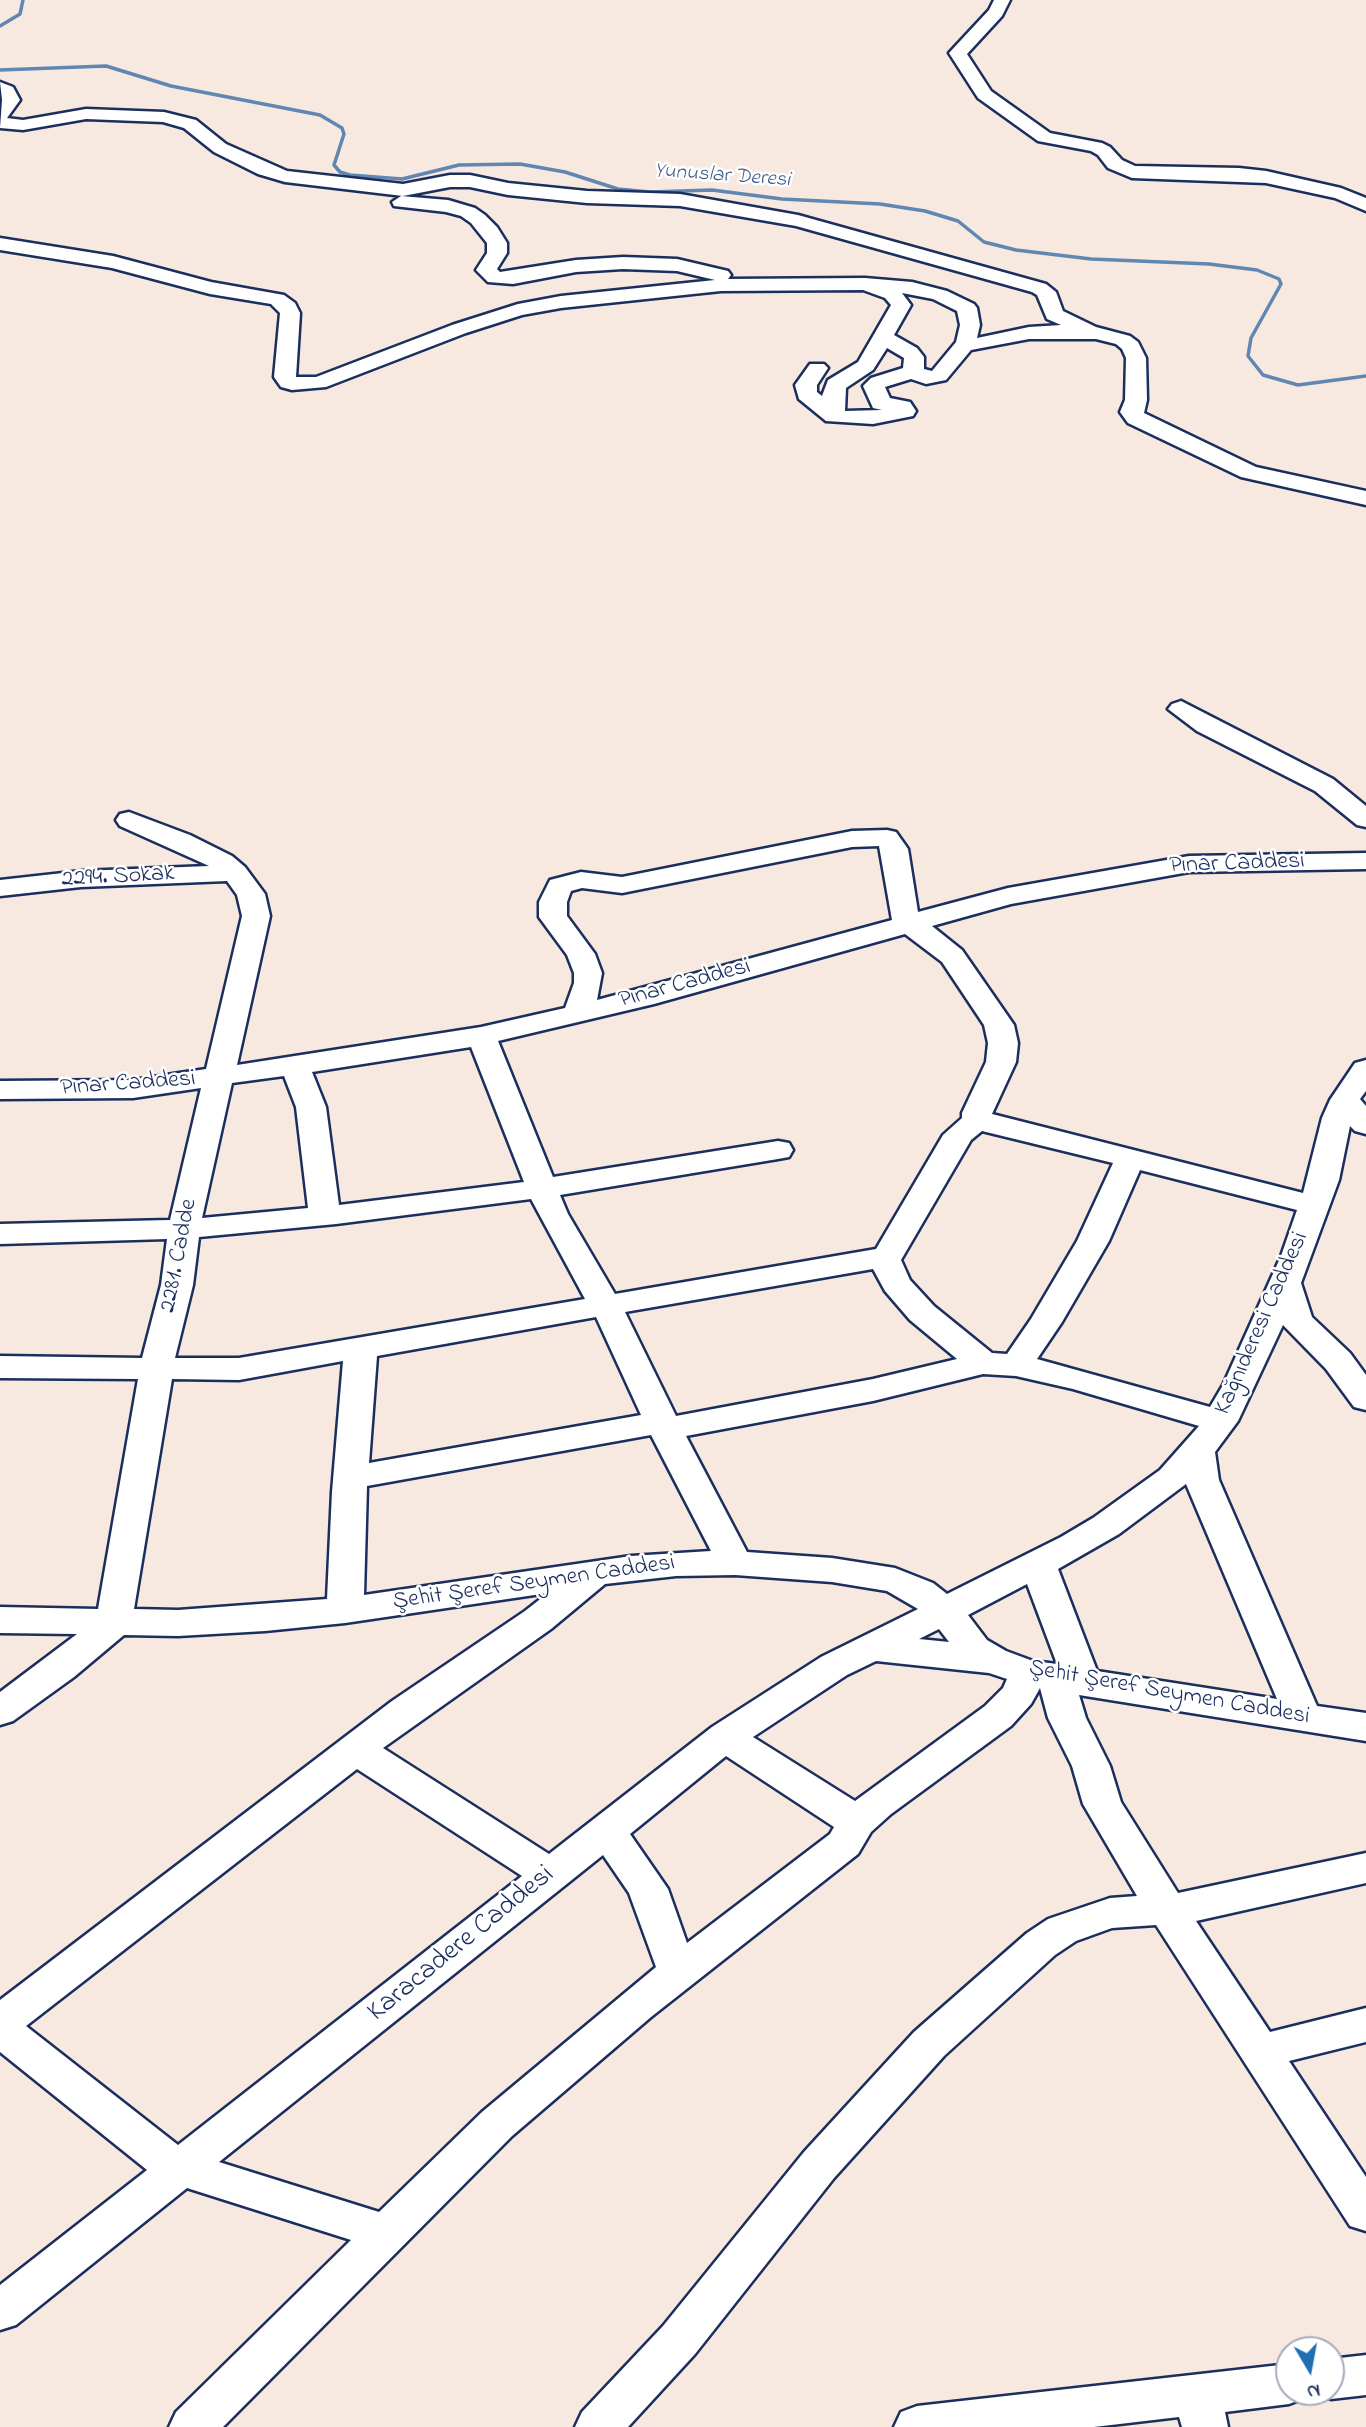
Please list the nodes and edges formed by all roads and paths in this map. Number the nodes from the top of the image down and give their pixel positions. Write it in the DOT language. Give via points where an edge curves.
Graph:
graph roads {
  1 [pos="1002,0"];
  2 [pos="0,87"];
  3 [pos="0,116"];
  4 [pos="0,123"];
  5 [pos="285,176"];
  6 [pos="1366,205"];
  7 [pos="0,244"];
  8 [pos="865,284"];
  9 [pos="786,285"];
  10 [pos="1056,325"];
  11 [pos="882,337"];
  12 [pos="966,343"];
  13 [pos="817,368"];
  14 [pos="913,372"];
  15 [pos="834,416"];
  16 [pos="1366,498"];
  17 [pos="1181,709"];
  18 [pos="1366,819"];
  19 [pos="129,820"];
  20 [pos="1366,836"];
  21 [pos="1366,860"];
  22 [pos="1276,863"];
  23 [pos="236,873"];
  24 [pos="0,888"];
  25 [pos="906,922"];
  26 [pos="578,1013"];
  27 [pos="481,1036"];
  28 [pos="295,1067"];
  29 [pos="1366,1069"];
  30 [pos="220,1077"];
  31 [pos="0,1090"];
  32 [pos="1355,1112"];
  33 [pos="978,1122"];
  34 [pos="778,1150"];
  35 [pos="1130,1159"];
  36 [pos="540,1189"];
  37 [pos="1315,1205"];
  38 [pos="325,1216"];
  39 [pos="184,1229"];
  40 [pos="0,1234"];
  41 [pos="886,1257"];
  42 [pos="1285,1282"];
  43 [pos="604,1304"];
  44 [pos="361,1349"];
  45 [pos="983,1363"];
  46 [pos="1016,1365"];
  47 [pos="0,1367"];
  48 [pos="156,1370"];
  49 [pos="1366,1399"];
  50 [pos="1221,1421"];
  51 [pos="663,1425"];
  52 [pos="1198,1452"];
  53 [pos="350,1477"];
  54 [pos="735,1563"];
  55 [pos="1038,1565"];
  56 [pos="594,1574"];
  57 [pos="345,1610"];
  58 [pos="945,1611"];
  59 [pos="0,1620"];
  60 [pos="114,1623"];
  61 [pos="870,1647"];
  62 [pos="1040,1674"];
  63 [pos="0,1711"];
  64 [pos="1303,1717"];
  65 [pos="1366,1727"];
  66 [pos="725,1737"];
  67 [pos="355,1749"];
  68 [pos="856,1822"];
  69 [pos="603,1831"];
  70 [pos="1366,1868"];
  71 [pos="549,1874"];
  72 [pos="1167,1909"];
  73 [pos="678,1973"];
  74 [pos="1366,2025"];
  75 [pos="0,2026"];
  76 [pos="1262,2051"];
  77 [pos="179,2166"];
  78 [pos="1364,2205"];
  79 [pos="386,2232"];
  80 [pos="0,2311"];
  81 [pos="1366,2375"];
  82 [pos="1345,2377"];
  83 [pos="1275,2388"];
  84 [pos="1201,2410"];
  85 [pos="192,2427"];
  86 [pos="598,2427"];
  87 [pos="916,2427"];
  1 -- 6 [label="street" via="958,53 984,94 1044,136 1096,147 1132,172 1266,177 1341,194"];
  2 -- 3 [label="street" via="11,100"];
  4 -- 5 [label="street" via="23,125 109,114 171,118 195,127 220,148"];
  5 -- 9 [label="street" via="343,198 440,205 468,212 494,236 497,253 486,270 495,278 587,264 646,263"];
  5 -- 10 [label="street" via="403,190 470,181 587,197 680,200 797,221 1039,288 1046,292"];
  7 -- 9 [label="street" via="113,262 210,288 277,299 290,313 285,377 292,384 320,383 459,329 531,307 697,286"];
  8 -- 9 [label="street"];
  8 -- 11 [label="street" via="901,303"];
  8 -- 12 [label="street" via="912,288 961,303 971,318"];
  10 -- 12 [label="street"];
  10 -- 16 [label="street" via="1123,340 1134,350 1136,396 1131,412 1141,421 1249,472"];
  11 -- 14 [label="street" via="910,352"];
  11 -- 15 [label="street" via="866,366 833,390"];
  12 -- 14 [label="street" via="939,376 926,378"];
  13 -- 15 [label="street" via="805,390"];
  14 -- 15 [label="street" via="874,386 881,403 902,407 903,413 863,419"];
  17 -- 18 [label="street" via="1324,785"];
  19 -- 23 [label="street, 2281. Cadde" via="196,848"];
  20 -- 22 [label="street"];
  21 -- 22 [label="street, Pınar Caddesi"];
  22 -- 25 [label="street, Pınar Caddesi" via="1155,869 1008,895"];
  23 -- 24 [label="street, 2294. Sokak" via="81,879"];
  23 -- 30 [label="street, 2281. Cadde" via="251,894 256,916"];
  25 -- 26 [label="street, Pınar Caddesi" via="660,994"];
  25 -- 26 [label="street" via="895,849 881,837 622,885 567,882 553,902 553,916 581,954 588,973"];
  25 -- 33 [label="street" via="952,957 999,1025 1001,1062 977,1113"];
  26 -- 27 [label="street, Pınar Caddesi"];
  27 -- 28 [label="street, Pınar Caddesi"];
  27 -- 36 [label="street"];
  28 -- 30 [label="street, Pınar Caddesi"];
  28 -- 38 [label="street" via="311,1107"];
  29 -- 32 [label="street, Kağnıderesi Caddesi"];
  30 -- 31 [label="street, Pınar Caddesi" via="90,1091"];
  30 -- 39 [label="street, 2281. Cadde"];
  32 -- 37 [label="street, Kağnıderesi Caddesi" via="1337,1118"];
  33 -- 35 [label="street"];
  33 -- 41 [label="street" via="958,1135"];
  34 -- 36 [label="street"];
  35 -- 37 [label="street"];
  35 -- 46 [label="street" via="1093,1241 1037,1338"];
  36 -- 38 [label="street"];
  36 -- 43 [label="street"];
  37 -- 42 [label="street, Kağnıderesi Caddesi"];
  38 -- 39 [label="street"];
  39 -- 40 [label="street"];
  39 -- 48 [label="street, 2281. Cadde" via="177,1285"];
  41 -- 43 [label="street"];
  41 -- 45 [label="street" via="896,1284 922,1313"];
  42 -- 49 [label="street" via="1297,1321 1338,1361"];
  42 -- 50 [label="street, Kağnıderesi Caddesi"];
  43 -- 44 [label="street"];
  43 -- 51 [label="street"];
  44 -- 48 [label="street" via="239,1370"];
  44 -- 53 [label="street"];
  45 -- 46 [label="street"];
  45 -- 51 [label="street" via="873,1390"];
  46 -- 50 [label="street"];
  47 -- 48 [label="street"];
  48 -- 60 [label="street, 2281. Cadde"];
  50 -- 52 [label="street, Kağnıderesi Caddesi"];
  51 -- 53 [label="street"];
  51 -- 54 [label="street"];
  52 -- 55 [label="street, Kağnıderesi Caddesi" via="1142,1502"];
  52 -- 64 [label="street" via="1202,1480"];
  53 -- 57 [label="street"];
  54 -- 56 [label="street, Şehit Şeref Seymen Caddesi" via="676,1564"];
  54 -- 58 [label="street, Şehit Şeref Seymen Caddesi" via="867,1573 920,1592"];
  55 -- 58 [label="street, Kağnıderesi Caddesi"];
  55 -- 62 [label="street"];
  56 -- 57 [label="street, Şehit Şeref Seymen Caddesi"];
  56 -- 67 [label="street" via="538,1620"];
  57 -- 60 [label="street, Şehit Şeref Seymen Caddesi" via="178,1623"];
  58 -- 61 [label="street, Karacadere Caddesi"];
  58 -- 62 [label="street, Şehit Şeref Seymen Caddesi" via="974,1648"];
  59 -- 60 [label="street, Şehit Şeref Seymen Caddesi"];
  60 -- 63 [label="street"];
  61 -- 62 [label="street"];
  61 -- 66 [label="street, Karacadere Caddesi" via="802,1684"];
  62 -- 64 [label="street, Şehit Şeref Seymen Caddesi"];
  62 -- 68 [label="street" via="999,1716"];
  62 -- 72 [label="street" via="1091,1766 1102,1804"];
  64 -- 65 [label="street, Şehit Şeref Seymen Caddesi"];
  66 -- 68 [label="street"];
  66 -- 69 [label="street, Karacadere Caddesi"];
  67 -- 71 [label="street"];
  67 -- 75 [label="street"];
  68 -- 73 [label="street" via="844,1843"];
  69 -- 71 [label="street, Karacadere Caddesi"];
  69 -- 73 [label="street" via="648,1889"];
  70 -- 72 [label="street"];
  71 -- 77 [label="street, Karacadere Caddesi" via="341,2043"];
  72 -- 76 [label="street"];
  72 -- 86 [label="street" via="1110,1913 1062,1930 929,2044 819,2165 679,2340"];
  73 -- 79 [label="street" via="497,2124"];
  74 -- 76 [label="street"];
  75 -- 77 [label="street" via="138,2142"];
  76 -- 78 [label="street"];
  77 -- 79 [label="street"];
  77 -- 80 [label="street, Karacadere Caddesi"];
  79 -- 85 [label="street"];
  81 -- 82 [label="street"];
  83 -- 84 [label="street"];
  84 -- 87 [label="street"];
}
